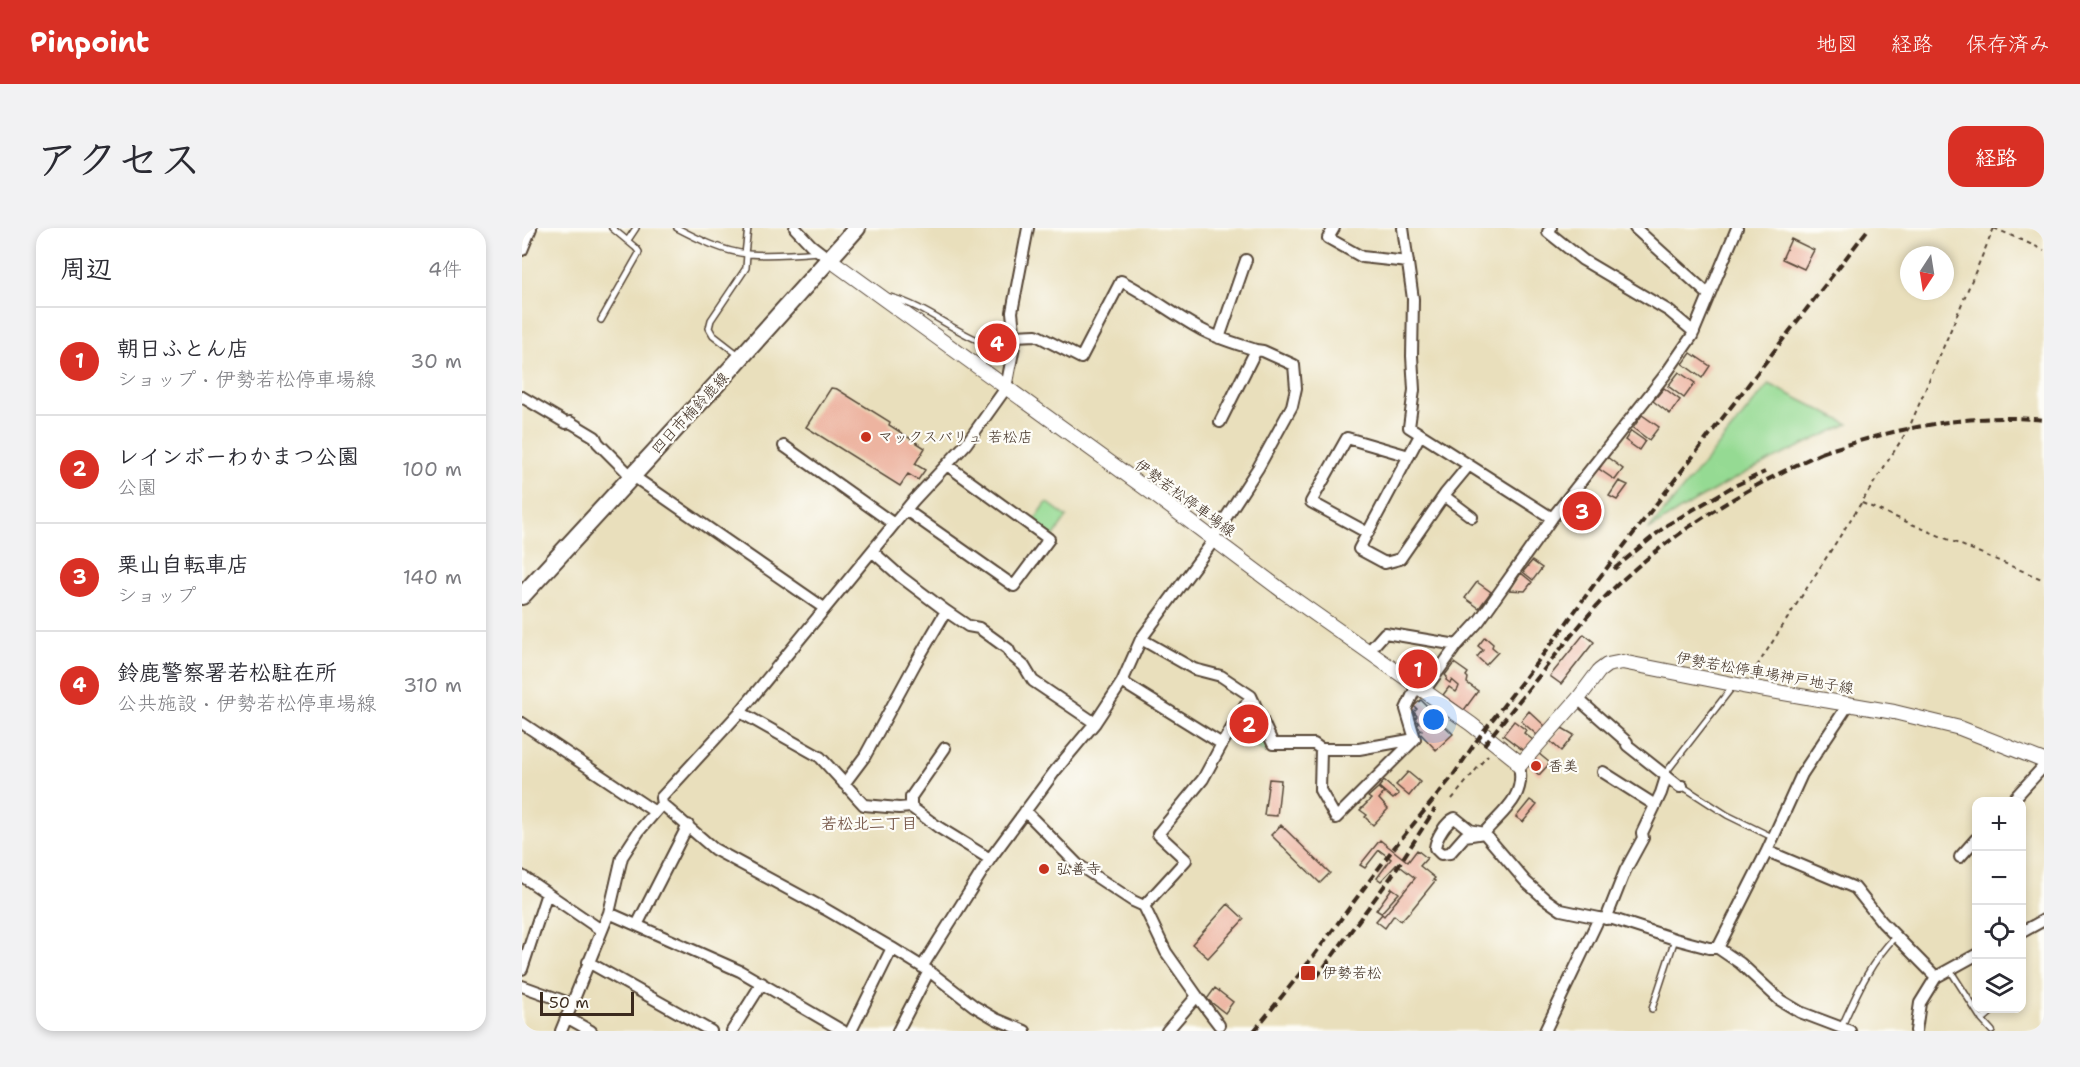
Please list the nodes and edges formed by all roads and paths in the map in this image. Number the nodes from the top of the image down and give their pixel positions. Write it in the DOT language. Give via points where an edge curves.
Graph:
graph roads {
  1 [pos="531,228"];
  2 [pos="612,228"];
  3 [pos="636,228"];
  4 [pos="677,228"];
  5 [pos="748,228"];
  6 [pos="795,228"];
  7 [pos="857,228"];
  8 [pos="1028,228"];
  9 [pos="1334,228"];
  10 [pos="1403,228"];
  11 [pos="1551,228"];
  12 [pos="1635,228"];
  13 [pos="1737,228"];
  14 [pos="1994,228"];
  15 [pos="628,240"];
  16 [pos="522,250"];
  17 [pos="2044,250"];
  18 [pos="746,254"];
  19 [pos="825,255"];
  20 [pos="1246,260"];
  21 [pos="1408,262"];
  22 [pos="1709,295"];
  23 [pos="884,299"];
  24 [pos="601,320"];
  25 [pos="1694,332"];
  26 [pos="1014,336"];
  27 [pos="1219,338"];
  28 [pos="1014,349"];
  29 [pos="1256,350"];
  30 [pos="742,357"];
  31 [pos="1006,388"];
  32 [pos="522,397"];
  33 [pos="1220,422"];
  34 [pos="1420,435"];
  35 [pos="783,446"];
  36 [pos="1409,456"];
  37 [pos="947,465"];
  38 [pos="1468,465"];
  39 [pos="632,476"];
  40 [pos="1444,496"];
  41 [pos="1862,503"];
  42 [pos="906,510"];
  43 [pos="1472,517"];
  44 [pos="1552,518"];
  45 [pos="894,524"];
  46 [pos="1368,533"];
  47 [pos="1213,539"];
  48 [pos="872,550"];
  49 [pos="2044,580"];
  50 [pos="522,596"];
  51 [pos="824,608"];
  52 [pos="946,611"];
  53 [pos="1141,639"];
  54 [pos="1457,645"];
  55 [pos="1369,651"];
  56 [pos="1122,682"];
  57 [pos="1739,685"];
  58 [pos="1421,688"];
  59 [pos="1251,696"];
  60 [pos="1578,699"];
  61 [pos="1848,705"];
  62 [pos="740,712"];
  63 [pos="522,723"];
  64 [pos="1095,723"];
  65 [pos="1415,740"];
  66 [pos="1222,744"];
  67 [pos="1497,744"];
  68 [pos="945,748"];
  69 [pos="1321,749"];
  70 [pos="2044,764"];
  71 [pos="1519,766"];
  72 [pos="1603,772"];
  73 [pos="1665,776"];
  74 [pos="843,784"];
  75 [pos="1682,786"];
  76 [pos="2015,797"];
  77 [pos="1452,799"];
  78 [pos="1655,805"];
  79 [pos="911,807"];
  80 [pos="658,808"];
  81 [pos="1025,811"];
  82 [pos="688,825"];
  83 [pos="1772,837"];
  84 [pos="1972,844"];
  85 [pos="1767,851"];
  86 [pos="1960,857"];
  87 [pos="990,859"];
  88 [pos="522,876"];
  89 [pos="548,893"];
  90 [pos="1144,906"];
  91 [pos="609,913"];
  92 [pos="1603,918"];
  93 [pos="2044,920"];
  94 [pos="637,925"];
  95 [pos="601,930"];
  96 [pos="2026,930"];
  97 [pos="1896,936"];
  98 [pos="1675,939"];
  99 [pos="892,948"];
  100 [pos="1718,948"];
  101 [pos="1972,959"];
  102 [pos="588,962"];
  103 [pos="522,969"];
  104 [pos="926,969"];
  105 [pos="1950,970"];
  106 [pos="1936,977"];
  107 [pos="762,983"];
  108 [pos="522,986"];
  109 [pos="1197,996"];
  110 [pos="572,1004"];
  111 [pos="1652,1009"];
  112 [pos="1990,1013"];
  113 [pos="566,1017"];
  114 [pos="1982,1020"];
  115 [pos="1219,1024"];
  116 [pos="1846,1030"];
  117 [pos="561,1031"];
  118 [pos="591,1031"];
  119 [pos="711,1031"];
  120 [pos="732,1031"];
  121 [pos="843,1031"];
  122 [pos="851,1031"];
  123 [pos="898,1031"];
  124 [pos="1025,1031"];
  125 [pos="1167,1031"];
  126 [pos="1545,1031"];
  127 [pos="1916,1031"];
  128 [pos="1992,1031"];
  1 -- 16 [label="street"];
  2 -- 15 [label="lane"];
  3 -- 15 [label="lane"];
  4 -- 18 [label="lane"];
  5 -- 18 [label="lane"];
  6 -- 19 [label="street"];
  7 -- 19 [label="main road, 四日市楠鈴鹿線"];
  8 -- 26 [label="street" via="1011,312"];
  9 -- 21 [label="street" via="1328,238 1362,257"];
  10 -- 21 [label="street"];
  11 -- 25 [label="street" via="1548,232 1568,249 1669,311"];
  12 -- 22 [label="street"];
  13 -- 22 [label="street"];
  14 -- 17 [label="path"];
  14 -- 41 [label="path" via="1909,428"];
  15 -- 24 [label="lane" via="638,255"];
  18 -- 19 [label="lane"];
  18 -- 30 [label="lane" via="746,268 709,328"];
  19 -- 23 [label="main road, 伊勢若松停車場線"];
  19 -- 30 [label="main road, 四日市楠鈴鹿線"];
  20 -- 27 [label="street"];
  21 -- 34 [label="street" via="1413,299 1414,390 1409,427"];
  22 -- 25 [label="street"];
  23 -- 28 [label="lane" via="906,302 931,313 979,341"];
  23 -- 31 [label="main road, 伊勢若松停車場線"];
  25 -- 44 [label="street" via="1665,375"];
  26 -- 27 [label="street" via="1036,335 1081,358 1121,281"];
  26 -- 28 [label="street"];
  27 -- 29 [label="street"];
  28 -- 31 [label="street"];
  29 -- 33 [label="street"];
  29 -- 47 [label="street" via="1294,365 1296,387 1292,406"];
  30 -- 39 [label="main road, 四日市楠鈴鹿線"];
  31 -- 37 [label="street" via="984,422"];
  31 -- 47 [label="main road, 伊勢若松停車場線"];
  32 -- 39 [label="street" via="595,437"];
  34 -- 36 [label="street"];
  34 -- 38 [label="street"];
  35 -- 45 [label="street"];
  36 -- 46 [label="street"];
  36 -- 46 [label="street" via="1347,438 1311,502"];
  37 -- 42 [label="street"];
  37 -- 42 [label="street" via="1049,539 1014,586"];
  38 -- 40 [label="street"];
  38 -- 44 [label="street"];
  39 -- 50 [label="main road, 四日市楠鈴鹿線"];
  39 -- 51 [label="street"];
  40 -- 43 [label="street"];
  40 -- 46 [label="street" via="1400,559 1385,563 1359,549"];
  41 -- 49 [label="path"];
  41 -- 57 [label="path"];
  42 -- 45 [label="street"];
  44 -- 54 [label="street" via="1479,621"];
  45 -- 48 [label="street"];
  47 -- 53 [label="street"];
  47 -- 55 [label="main road, 伊勢若松停車場線"];
  48 -- 51 [label="street"];
  48 -- 52 [label="street" via="901,578"];
  51 -- 62 [label="street"];
  52 -- 64 [label="street" via="1008,649 1034,681"];
  52 -- 74 [label="street" via="866,756"];
  53 -- 56 [label="street"];
  53 -- 59 [label="street" via="1194,669 1221,676"];
  54 -- 55 [label="street" via="1385,633"];
  54 -- 58 [label="street"];
  55 -- 58 [label="main road, 伊勢若松停車場線"];
  56 -- 64 [label="street"];
  56 -- 66 [label="street"];
  57 -- 60 [label="main road, 伊勢若松停車場神戸地子線" via="1622,662 1599,671"];
  57 -- 61 [label="main road, 伊勢若松停車場神戸地子線"];
  57 -- 73 [label="lane"];
  58 -- 65 [label="street" via="1406,709"];
  58 -- 67 [label="main road, 伊勢若松停車場線"];
  59 -- 66 [label="street"];
  59 -- 69 [label="street" via="1273,744 1314,744"];
  60 -- 71 [label="main road, 伊勢若松停車場神戸地子線"];
  60 -- 73 [label="street"];
  61 -- 70 [label="main road, 伊勢若松停車場神戸地子線" via="1960,728"];
  61 -- 83 [label="street" via="1802,774"];
  62 -- 74 [label="street" via="819,757"];
  62 -- 80 [label="street" via="661,798"];
  63 -- 80 [label="street"];
  64 -- 81 [label="street"];
  65 -- 69 [label="street" via="1359,749"];
  65 -- 69 [label="street" via="1336,818 1320,790"];
  66 -- 90 [label="street" via="1203,779 1158,834 1186,860"];
  67 -- 71 [label="main road, 伊勢若松停車場線"];
  67 -- 77 [label="path"];
  68 -- 79 [label="street" via="911,797"];
  70 -- 76 [label="street"];
  71 -- 92 [label="street" via="1521,786 1517,796 1484,833 1544,898 1561,910"];
  72 -- 78 [label="street"];
  73 -- 75 [label="street"];
  73 -- 78 [label="street"];
  74 -- 79 [label="street" via="864,805"];
  75 -- 83 [label="lane" via="1727,815"];
  78 -- 92 [label="street"];
  79 -- 87 [label="street"];
  80 -- 82 [label="street"];
  80 -- 91 [label="street" via="622,857"];
  81 -- 87 [label="street"];
  81 -- 90 [label="street" via="1077,864"];
  82 -- 94 [label="street"];
  82 -- 99 [label="street" via="714,849"];
  83 -- 85 [label="street"];
  84 -- 86 [label="street"];
  85 -- 97 [label="street" via="1855,888"];
  85 -- 100 [label="street"];
  87 -- 104 [label="street"];
  88 -- 89 [label="street"];
  89 -- 95 [label="street"];
  89 -- 103 [label="street"];
  90 -- 109 [label="street" via="1166,952"];
  91 -- 94 [label="street"];
  91 -- 95 [label="street"];
  92 -- 98 [label="street"];
  92 -- 126 [label="street"];
  93 -- 96 [label="street"];
  94 -- 107 [label="street"];
  95 -- 102 [label="street"];
  97 -- 106 [label="street"];
  97 -- 116 [label="lane" via="1864,979"];
  98 -- 100 [label="street"];
  98 -- 111 [label="lane"];
  99 -- 104 [label="street"];
  99 -- 122 [label="street"];
  100 -- 116 [label="street" via="1780,1000"];
  101 -- 105 [label="street"];
  102 -- 110 [label="street"];
  102 -- 119 [label="street"];
  104 -- 123 [label="street"];
  104 -- 124 [label="street" via="974,1006"];
  105 -- 106 [label="street"];
  105 -- 114 [label="lane"];
  106 -- 127 [label="street" via="1920,1003"];
  107 -- 120 [label="street"];
  107 -- 121 [label="street"];
  108 -- 110 [label="street"];
  109 -- 115 [label="street"];
  109 -- 125 [label="street"];
  110 -- 113 [label="street"];
  112 -- 114 [label="lane"];
  113 -- 117 [label="street"];
  113 -- 118 [label="street"];
  114 -- 128 [label="lane"];
}
